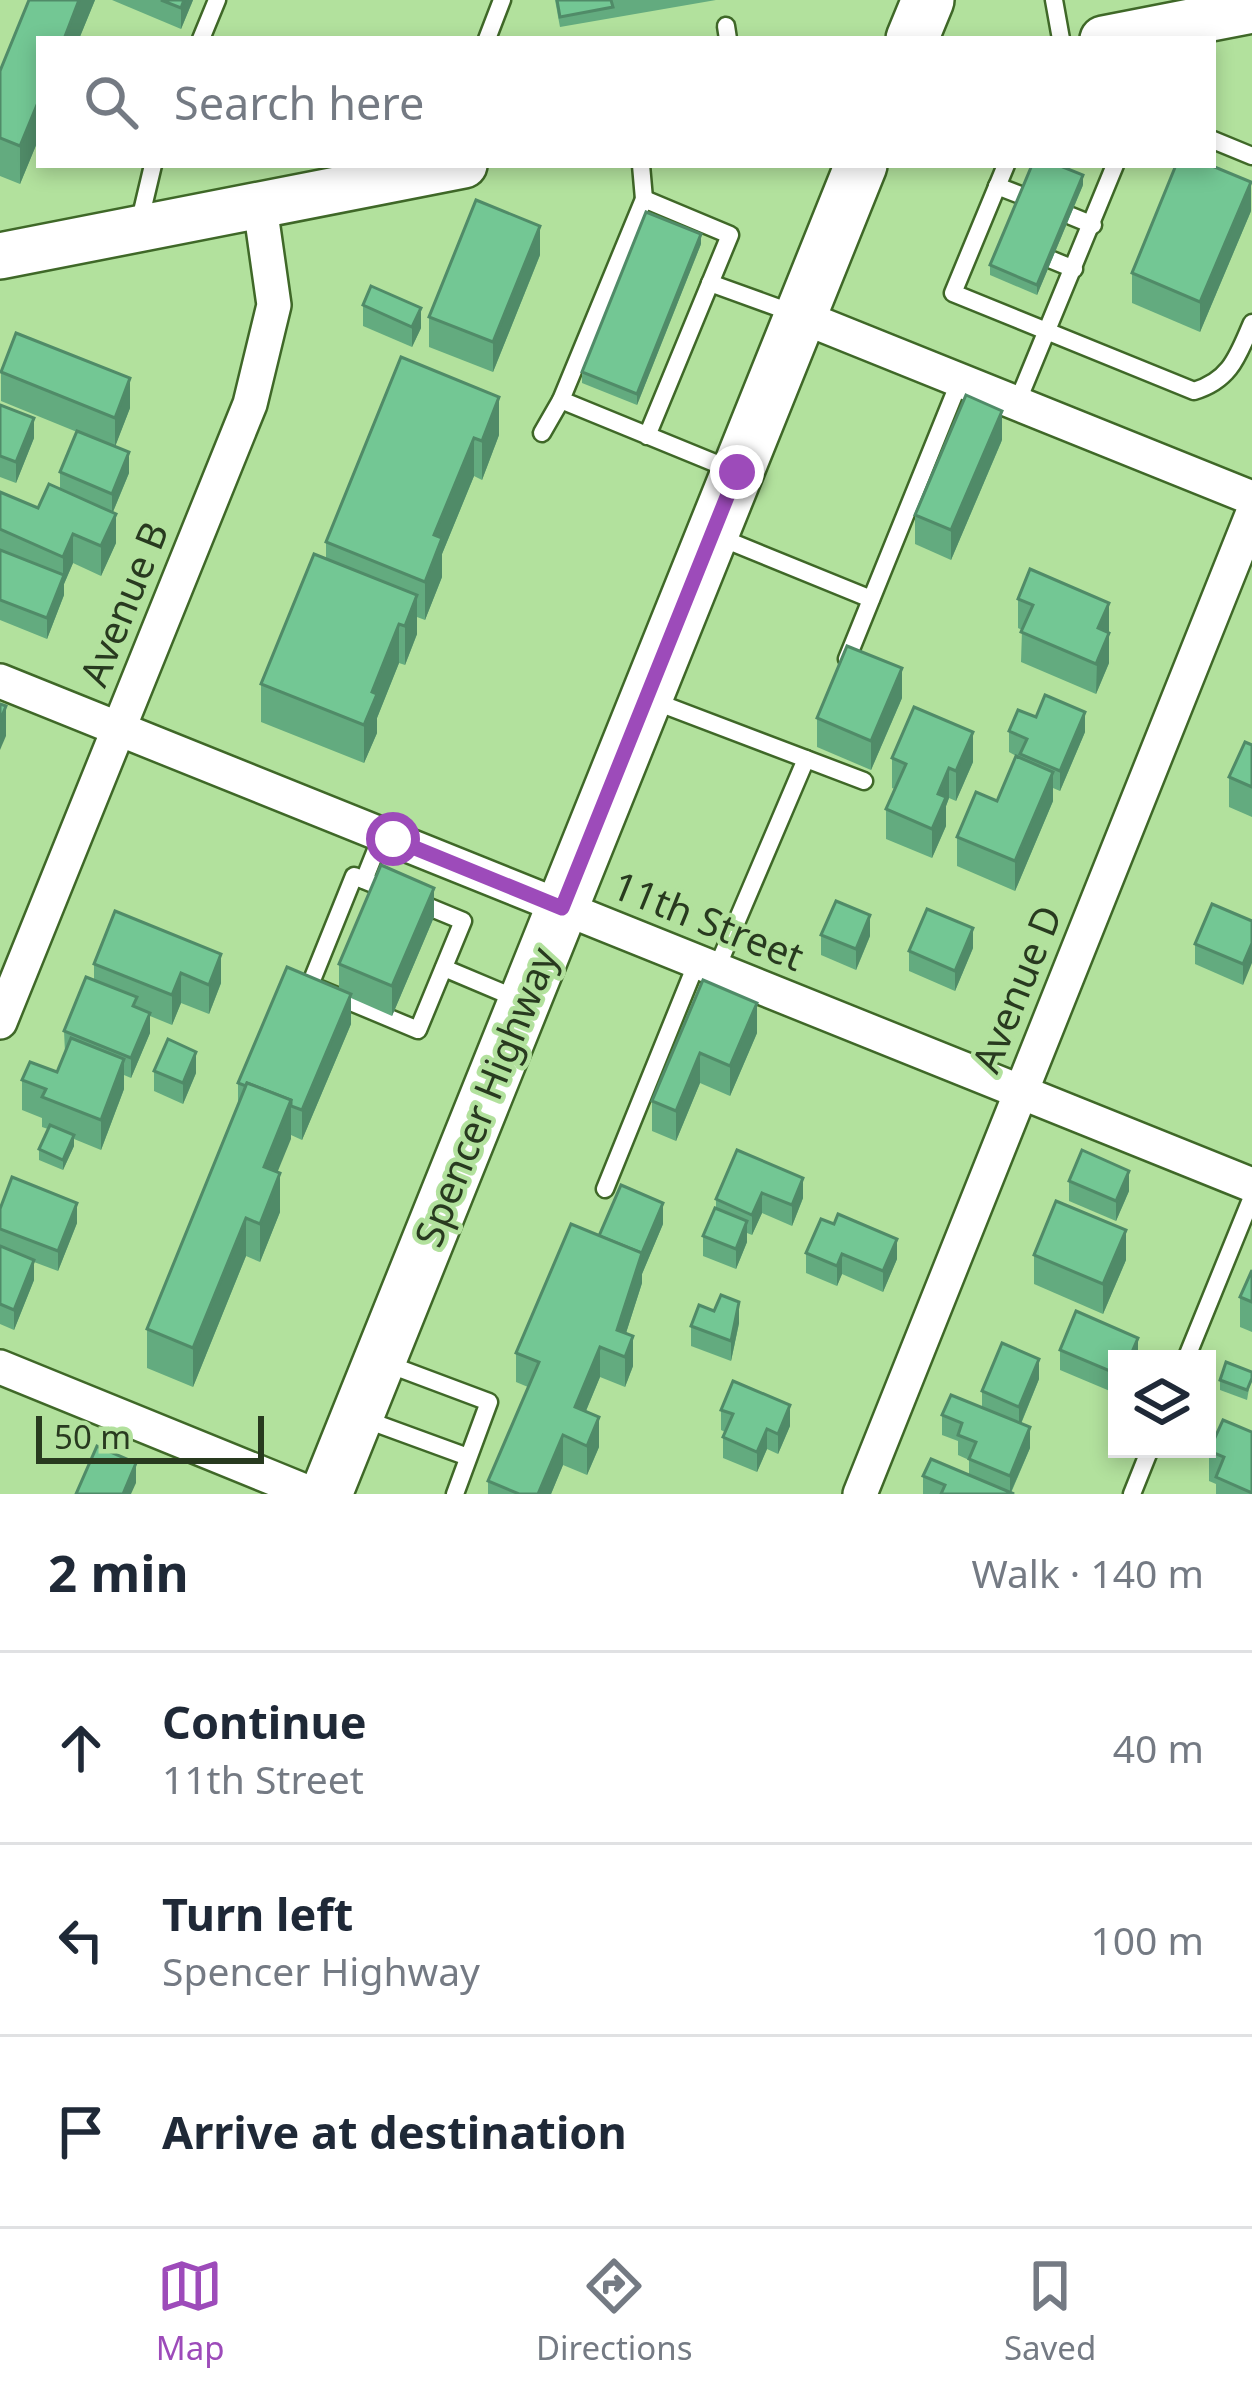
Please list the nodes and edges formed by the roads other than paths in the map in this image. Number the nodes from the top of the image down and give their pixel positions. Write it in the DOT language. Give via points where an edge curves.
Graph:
graph roads {
  1 [pos="218,0"];
  2 [pos="502,0"];
  3 [pos="928,0"];
  4 [pos="1054,0"];
  5 [pos="1252,10"];
  6 [pos="202,36"];
  7 [pos="488,36"];
  8 [pos="913,36"];
  9 [pos="1060,36"];
  10 [pos="1119,36"];
  11 [pos="1216,141"];
  12 [pos="1252,156"];
  13 [pos="152,168"];
  14 [pos="449,168"];
  15 [pos="641,168"];
  16 [pos="860,168"];
  17 [pos="1005,168"];
  18 [pos="1114,168"];
  19 [pos="997,186"];
  20 [pos="1023,196"];
  21 [pos="644,199"];
  22 [pos="260,206"];
  23 [pos="1070,216"];
  24 [pos="1093,225"];
  25 [pos="137,231"];
  26 [pos="0,256"];
  27 [pos="1052,260"];
  28 [pos="1074,269"];
  29 [pos="710,283"];
  30 [pos="800,316"];
  31 [pos="1252,323"];
  32 [pos="1048,331"];
  33 [pos="960,380"];
  34 [pos="561,400"];
  35 [pos="1017,403"];
  36 [pos="542,433"];
  37 [pos="647,436"];
  38 [pos="737,472"];
  39 [pos="1252,498"];
  40 [pos="1252,515"];
  41 [pos="712,535"];
  42 [pos="872,599"];
  43 [pos="847,659"];
  44 [pos="0,681"];
  45 [pos="646,698"];
  46 [pos="119,729"];
  47 [pos="806,759"];
  48 [pos="864,781"];
  49 [pos="382,835"];
  50 [pos="364,880"];
  51 [pos="562,908"];
  52 [pos="706,966"];
  53 [pos="443,968"];
  54 [pos="524,1001"];
  55 [pos="0,1022"];
  56 [pos="1020,1092"];
  57 [pos="1252,1185"];
  58 [pos="605,1189"];
  59 [pos="1252,1196"];
  60 [pos="1190,1350"];
  61 [pos="380,1361"];
  62 [pos="0,1367"];
  63 [pos="357,1417"];
  64 [pos="468,1457"];
  65 [pos="1146,1458"];
  66 [pos="312,1494"];
  67 [pos="326,1494"];
  68 [pos="455,1494"];
  69 [pos="860,1494"];
  70 [pos="1132,1494"];
  1 -- 6 [label="lane"];
  2 -- 7 [label="lane"];
  3 -- 8 [label="main road"];
  4 -- 9 [label="lane"];
  5 -- 10 [label="main road"];
  11 -- 12 [label="lane"];
  13 -- 25 [label="lane"];
  14 -- 22 [label="main road"];
  15 -- 21 [label="lane"];
  16 -- 30 [label="main road, Spencer Highway"];
  17 -- 19 [label="lane"];
  18 -- 24 [label="lane"];
  19 -- 20 [label="lane"];
  19 -- 32 [label="lane" via="985,232 952,293"];
  21 -- 29 [label="lane" via="730,235"];
  21 -- 34 [label="lane"];
  22 -- 25 [label="main road"];
  22 -- 46 [label="street, Avenue B" via="274,304 268,347"];
  23 -- 24 [label="lane"];
  24 -- 28 [label="lane"];
  25 -- 26 [label="main road"];
  27 -- 28 [label="lane"];
  28 -- 32 [label="lane"];
  29 -- 30 [label="lane"];
  29 -- 37 [label="lane"];
  30 -- 33 [label="street"];
  30 -- 38 [label="main road, Spencer Highway"];
  31 -- 32 [label="lane" via="1232,369 1194,391"];
  32 -- 35 [label="lane"];
  33 -- 35 [label="street"];
  33 -- 42 [label="lane"];
  34 -- 36 [label="lane"];
  34 -- 37 [label="lane"];
  35 -- 39 [label="street"];
  37 -- 38 [label="lane"];
  38 -- 41 [label="main road, Spencer Highway"];
  40 -- 56 [label="street, Avenue D"];
  41 -- 42 [label="lane"];
  41 -- 45 [label="main road, Spencer Highway"];
  42 -- 43 [label="lane"];
  44 -- 46 [label="street, 11th Street"];
  45 -- 47 [label="lane"];
  45 -- 51 [label="main road, Spencer Highway"];
  46 -- 49 [label="street, 11th Street"];
  46 -- 55 [label="street, Avenue B"];
  47 -- 48 [label="lane"];
  47 -- 52 [label="lane"];
  49 -- 50 [label="lane"];
  49 -- 51 [label="street, 11th Street"];
  50 -- 53 [label="lane" via="463,922"];
  50 -- 53 [label="lane" via="354,876 310,985 418,1030"];
  51 -- 52 [label="street, 11th Street"];
  51 -- 54 [label="main road, Spencer Highway"];
  52 -- 56 [label="street, 11th Street"];
  52 -- 58 [label="lane"];
  53 -- 54 [label="lane"];
  54 -- 61 [label="main road, Spencer Highway"];
  56 -- 57 [label="street, 11th Street"];
  56 -- 69 [label="street, Avenue D"];
  59 -- 60 [label="lane"];
  61 -- 63 [label="main road, Spencer Highway"];
  61 -- 64 [label="lane" via="489,1402"];
  62 -- 66 [label="street"];
  63 -- 64 [label="lane"];
  63 -- 67 [label="main road, Spencer Highway"];
  64 -- 68 [label="lane"];
  65 -- 70 [label="lane"];
}
